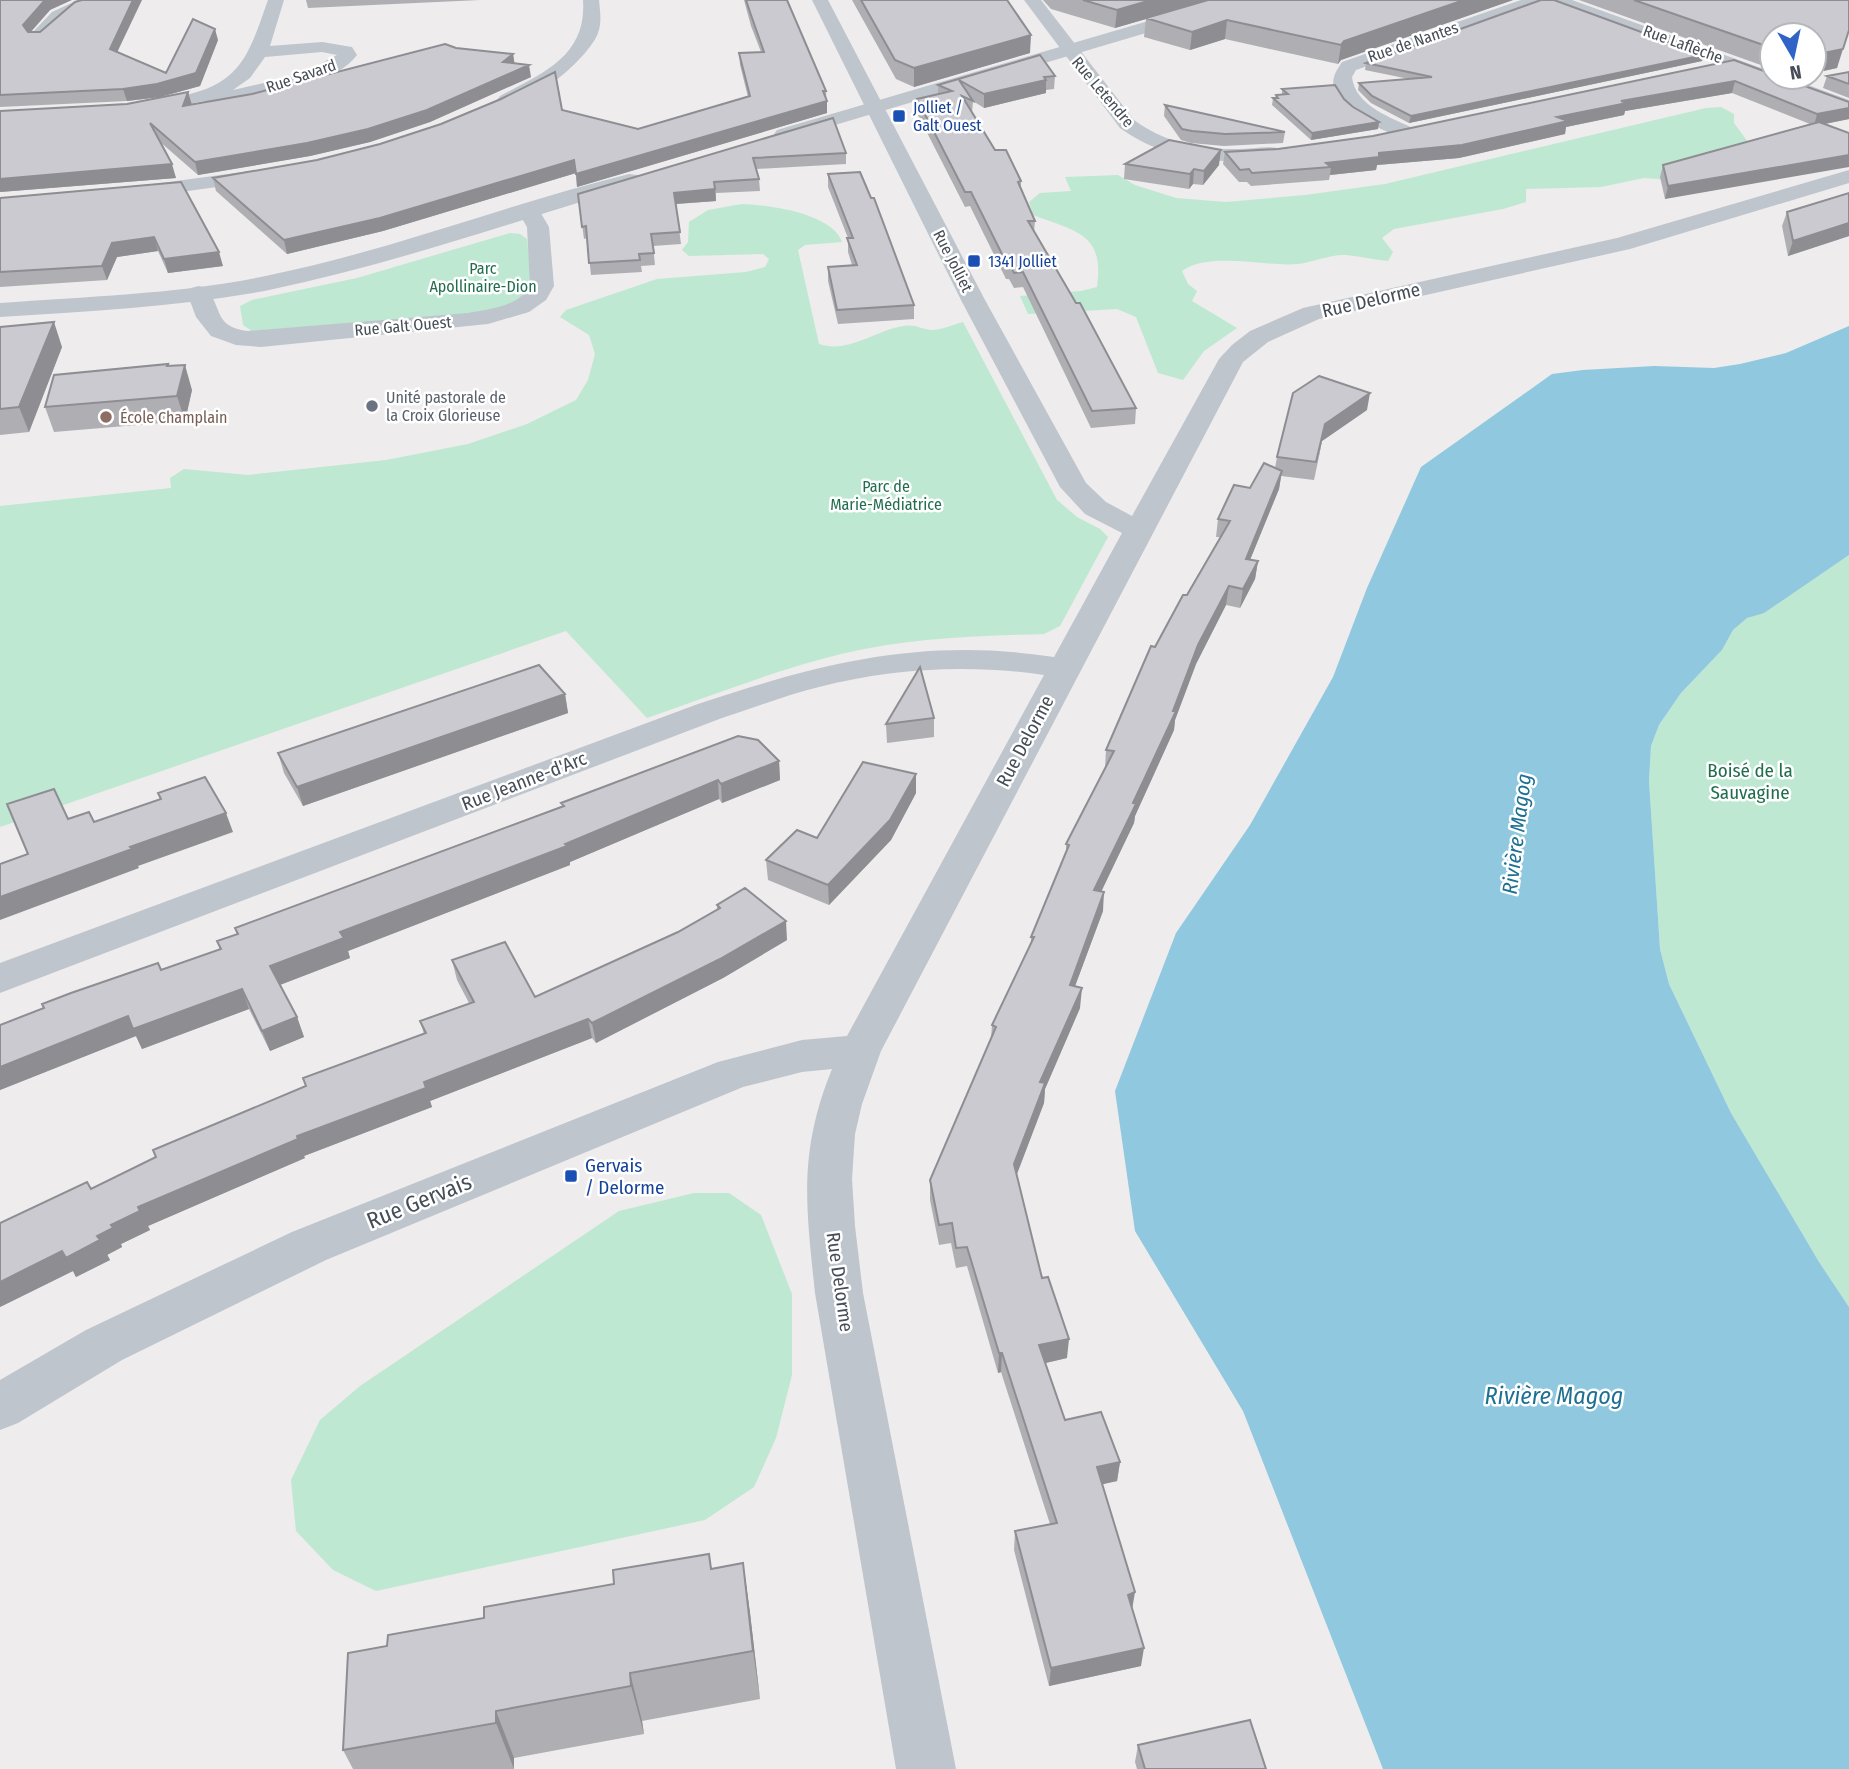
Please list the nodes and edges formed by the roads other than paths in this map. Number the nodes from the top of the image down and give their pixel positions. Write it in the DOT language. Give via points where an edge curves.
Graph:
graph roads {
  1 [pos="128,0"];
  2 [pos="276,0"];
  3 [pos="591,0"];
  4 [pos="820,0"];
  5 [pos="1032,0"];
  6 [pos="1238,0"];
  7 [pos="1537,0"];
  8 [pos="1555,0"];
  9 [pos="38,37"];
  10 [pos="1068,49"];
  11 [pos="258,52"];
  12 [pos="1733,63"];
  13 [pos="1702,69"];
  14 [pos="1758,72"];
  15 [pos="1808,91"];
  16 [pos="200,96"];
  17 [pos="876,106"];
  18 [pos="1849,107"];
  19 [pos="114,109"];
  20 [pos="483,111"];
  21 [pos="1432,128"];
  22 [pos="1408,133"];
  23 [pos="769,138"];
  24 [pos="1370,140"];
  25 [pos="1301,150"];
  26 [pos="289,170"];
  27 [pos="649,174"];
  28 [pos="1849,176"];
  29 [pos="111,194"];
  30 [pos="528,210"];
  31 [pos="199,293"];
  32 [pos="0,310"];
  33 [pos="1139,529"];
  34 [pos="1064,668"];
  35 [pos="0,979"];
  36 [pos="860,1051"];
  37 [pos="0,1407"];
  38 [pos="926,1769"];
  1 -- 9 [label="street" via="64,9"];
  2 -- 11 [label="street, Rue Savard"];
  3 -- 20 [label="street" via="589,33 578,50 536,85"];
  4 -- 17 [label="street, Rue Jolliet"];
  5 -- 10 [label="street, Rue Letendre"];
  6 -- 10 [label="street"];
  7 -- 22 [label="street, Rue de Nantes" via="1349,66 1342,75 1344,92 1364,110"];
  8 -- 12 [label="street, Rue Laflèche"];
  10 -- 17 [label="street"];
  10 -- 25 [label="street, Rue Letendre" via="1128,124 1146,139 1220,156"];
  11 -- 16 [label="street, Rue Savard" via="239,78"];
  11 -- 16 [label="street, Rue Savard" via="322,47 348,55 323,71 255,92"];
  12 -- 13 [label="street"];
  12 -- 14 [label="street, Rue Laflèche"];
  15 -- 18 [label="street, Rue Laflèche"];
  16 -- 19 [label="street, Rue Savard"];
  17 -- 23 [label="street"];
  17 -- 33 [label="street, Rue Jolliet" via="1074,487 1114,522"];
  21 -- 22 [label="street"];
  22 -- 24 [label="street"];
  26 -- 29 [label="street"];
  27 -- 30 [label="street"];
  28 -- 33 [label="street, Rue Delorme" via="1656,235 1344,304 1268,331 1232,359"];
  30 -- 31 [label="street" via="351,264"];
  30 -- 31 [label="street, Rue Galt Ouest" via="538,228 540,293 496,315 238,338 222,335 213,325"];
  31 -- 32 [label="street"];
  33 -- 34 [label="street, Rue Delorme"];
  34 -- 35 [label="street, Rue Jeanne-d'Arc" via="979,657 932,658 811,678 710,711"];
  34 -- 36 [label="street, Rue Delorme"];
  36 -- 37 [label="street, Rue Gervais" via="802,1056 733,1073 309,1246 104,1345"];
  36 -- 38 [label="street, Rue Delorme" via="838,1114 830,1160 831,1215 839,1293"];
}
